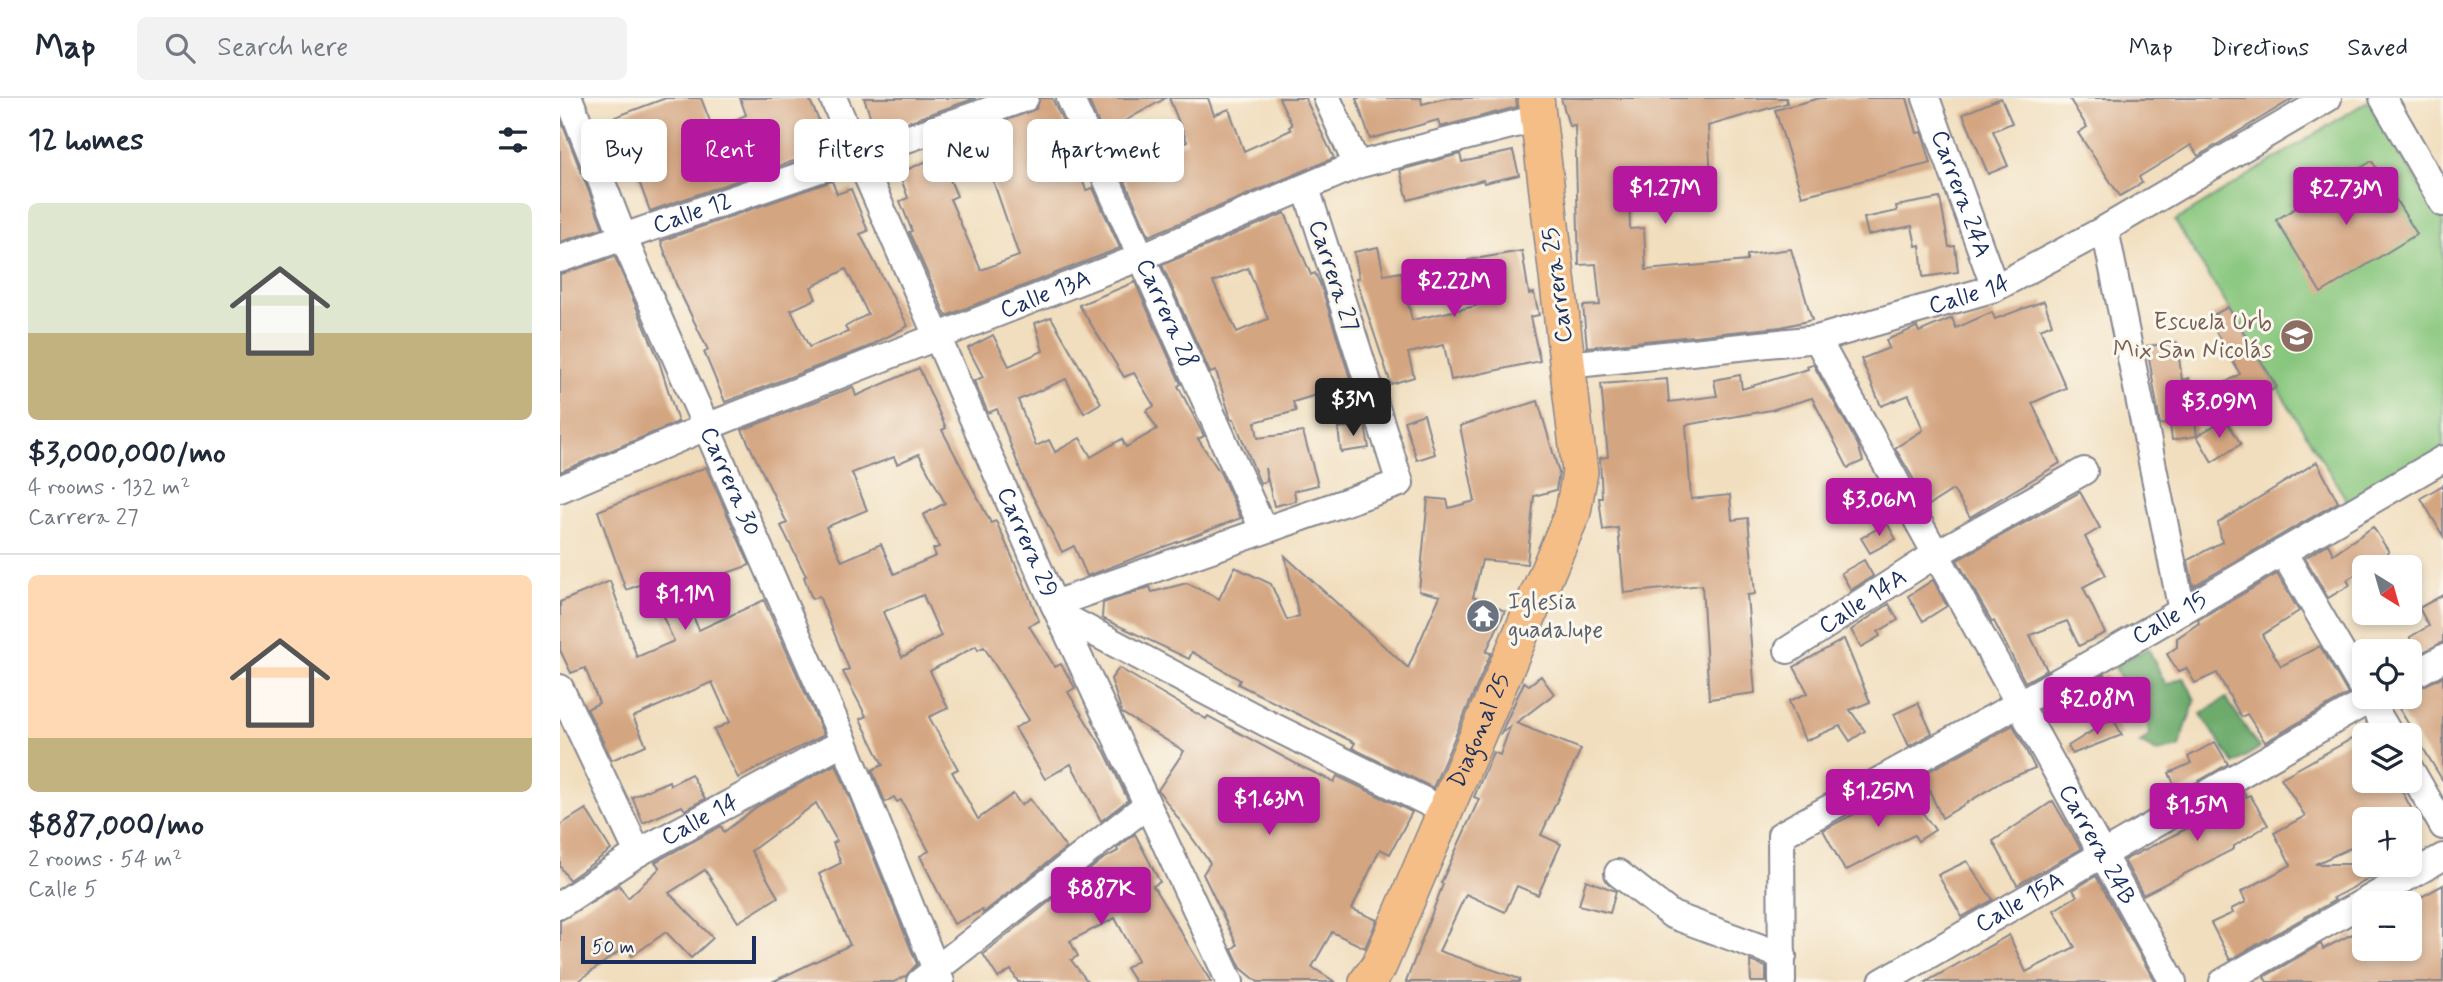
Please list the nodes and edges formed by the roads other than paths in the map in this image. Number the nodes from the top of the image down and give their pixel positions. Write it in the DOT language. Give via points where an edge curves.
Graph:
graph roads {
  1 [pos="569,98"];
  2 [pos="833,98"];
  3 [pos="1025,98"];
  4 [pos="1070,98"];
  5 [pos="1327,98"];
  6 [pos="1926,98"];
  7 [pos="2328,98"];
  8 [pos="2383,98"];
  9 [pos="1537,108"];
  10 [pos="842,119"];
  11 [pos="909,140"];
  12 [pos="1357,165"];
  13 [pos="794,180"];
  14 [pos="870,182"];
  15 [pos="1306,188"];
  16 [pos="2443,203"];
  17 [pos="2105,229"];
  18 [pos="624,239"];
  19 [pos="1142,257"];
  20 [pos="560,259"];
  21 [pos="1995,288"];
  22 [pos="938,335"];
  23 [pos="1817,339"];
  24 [pos="1567,365"];
  25 [pos="706,427"];
  26 [pos="2443,459"];
  27 [pos="2084,471"];
  28 [pos="1580,472"];
  29 [pos="560,489"];
  30 [pos="1263,529"];
  31 [pos="2283,552"];
  32 [pos="1936,554"];
  33 [pos="1056,609"];
  34 [pos="2182,611"];
  35 [pos="1788,650"];
  36 [pos="2443,658"];
  37 [pos="2352,668"];
  38 [pos="2422,670"];
  39 [pos="2019,704"];
  40 [pos="563,705"];
  41 [pos="2352,706"];
  42 [pos="844,742"];
  43 [pos="2422,790"];
  44 [pos="1147,805"];
  45 [pos="1443,810"];
  46 [pos="2443,826"];
  47 [pos="638,853"];
  48 [pos="2102,855"];
  49 [pos="2443,857"];
  50 [pos="1618,873"];
  51 [pos="560,905"];
  52 [pos="1783,969"];
  53 [pos="932,978"];
  54 [pos="1230,982"];
  55 [pos="1367,982"];
  56 [pos="1882,982"];
  57 [pos="2173,982"];
  58 [pos="2223,982"];
  1 -- 18 [label="street, Carrera 30"];
  2 -- 10 [label="street, Carrera 29"];
  3 -- 11 [label="street, Calle 12"];
  4 -- 19 [label="street, Carrera 28"];
  5 -- 12 [label="street"];
  6 -- 21 [label="street, Carrera 24A"];
  7 -- 17 [label="street, Calle 14"];
  8 -- 16 [label="street"];
  9 -- 12 [label="street, Calle 13A"];
  9 -- 24 [label="main road, Carrera 25"];
  12 -- 15 [label="street, Calle 13A"];
  13 -- 18 [label="street, Calle 12"];
  14 -- 22 [label="street, Carrera 29"];
  15 -- 19 [label="street, Calle 13A"];
  15 -- 30 [label="street, Carrera 27" via="1400,483"];
  17 -- 21 [label="street, Calle 14"];
  17 -- 34 [label="street"];
  18 -- 20 [label="street, Calle 12"];
  18 -- 25 [label="street, Carrera 30"];
  19 -- 22 [label="street, Calle 13A"];
  19 -- 30 [label="street, Carrera 28"];
  21 -- 23 [label="street, Calle 14"];
  22 -- 25 [label="street, Calle 13A"];
  22 -- 33 [label="street, Carrera 29"];
  23 -- 24 [label="street, Calle 14"];
  23 -- 32 [label="street, Carrera 24B"];
  24 -- 28 [label="main road, Carrera 25"];
  25 -- 29 [label="street, Calle 13A"];
  25 -- 42 [label="street, Carrera 30"];
  26 -- 31 [label="street, Calle 15"];
  27 -- 32 [label="street, Calle 14A"];
  28 -- 45 [label="main road, Diagonal 25" via="1573,512"];
  30 -- 33 [label="street"];
  31 -- 34 [label="street, Calle 15"];
  31 -- 37 [label="street"];
  32 -- 35 [label="street, Calle 14A"];
  32 -- 39 [label="street, Carrera 24B"];
  33 -- 44 [label="street, Carrera 29"];
  33 -- 45 [label="street" via="1266,723"];
  34 -- 39 [label="street, Calle 15"];
  36 -- 38 [label="street"];
  39 -- 48 [label="street, Carrera 24B"];
  39 -- 52 [label="street, Calle 15" via="1781,835"];
  40 -- 47 [label="street"];
  41 -- 48 [label="street, Calle 15A"];
  42 -- 47 [label="street, Calle 14"];
  42 -- 53 [label="street, Carrera 30"];
  43 -- 46 [label="street"];
  44 -- 53 [label="street"];
  44 -- 54 [label="street, Carrera 29"];
  45 -- 55 [label="main road, Diagonal 25" via="1379,966"];
  47 -- 51 [label="street, Calle 14"];
  48 -- 56 [label="street, Calle 15A"];
  48 -- 57 [label="street, Carrera 24B"];
  49 -- 58 [label="street"];
  50 -- 52 [label="street" via="1672,915"];
}
